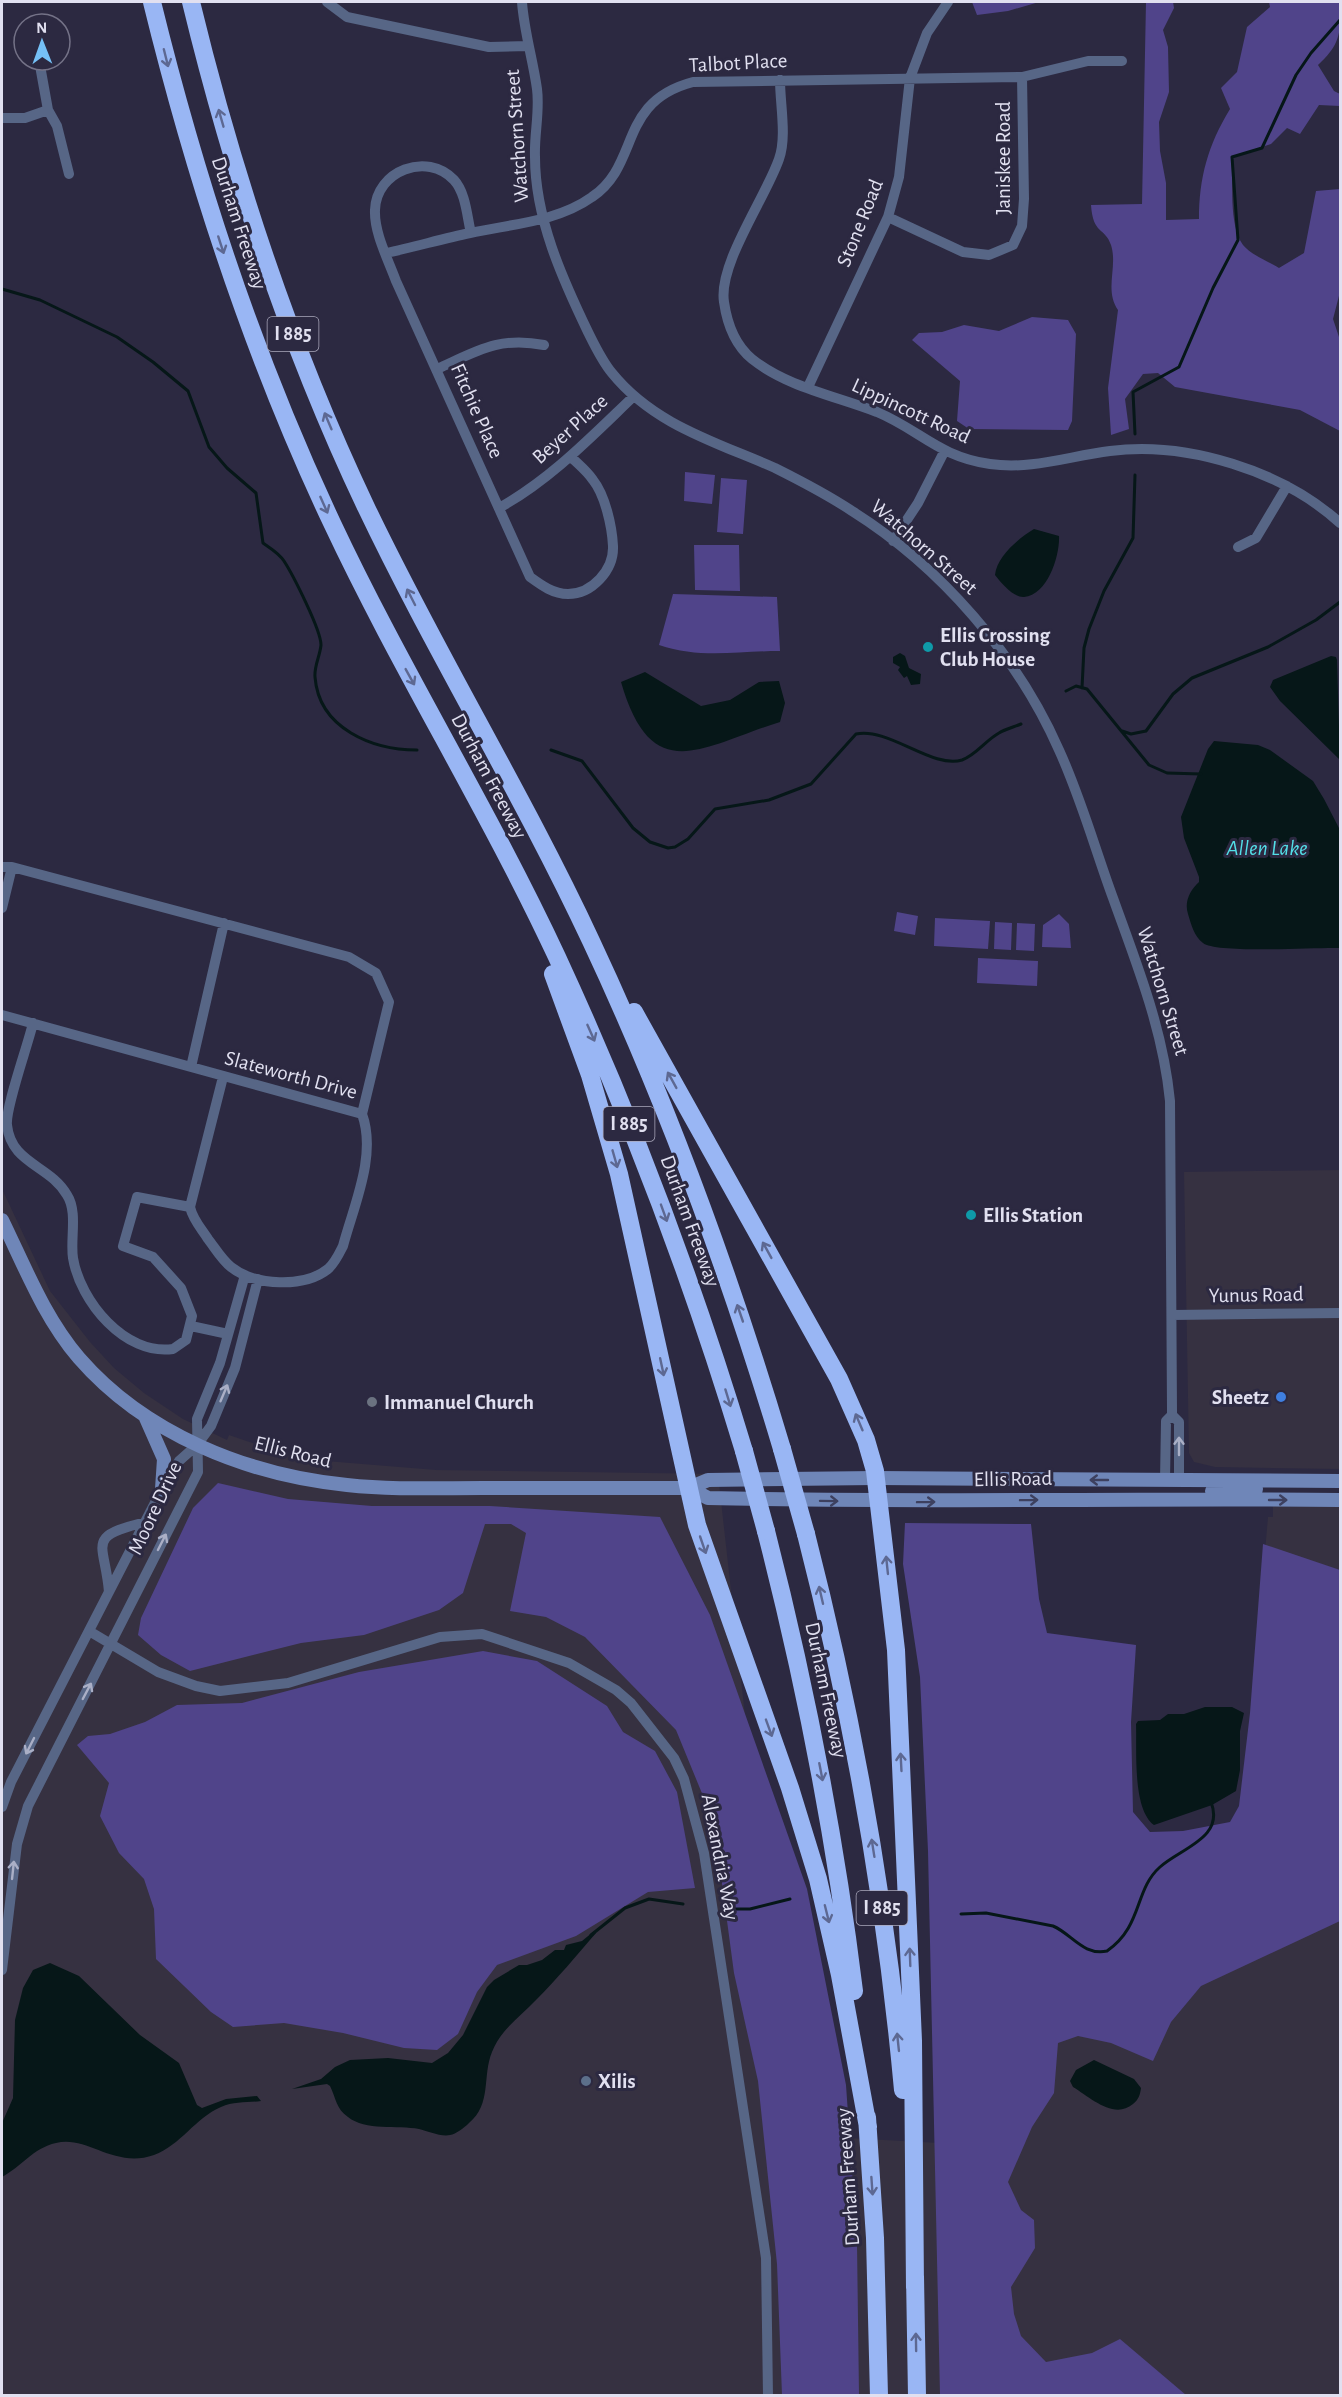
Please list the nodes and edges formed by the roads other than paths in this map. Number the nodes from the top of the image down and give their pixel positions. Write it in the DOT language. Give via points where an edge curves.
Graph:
graph roads {
  1 [pos="152,2"];
  2 [pos="191,2"];
  3 [pos="327,2"];
  4 [pos="522,2"];
  5 [pos="948,2"];
  6 [pos="528,45"];
  7 [pos="1122,61"];
  8 [pos="41,72"];
  9 [pos="1022,77"];
  10 [pos="910,78"];
  11 [pos="780,80"];
  12 [pos="48,110"];
  13 [pos="2,118"];
  14 [pos="69,174"];
  15 [pos="888,217"];
  16 [pos="543,219"];
  17 [pos="471,233"];
  18 [pos="386,254"];
  19 [pos="544,345"];
  20 [pos="437,369"];
  21 [pos="808,387"];
  22 [pos="634,396"];
  23 [pos="944,452"];
  24 [pos="571,457"];
  25 [pos="1287,486"];
  26 [pos="499,508"];
  27 [pos="1341,523"];
  28 [pos="893,541"];
  29 [pos="1238,547"];
  30 [pos="483,810"];
  31 [pos="7,867"];
  32 [pos="566,889"];
  33 [pos="2,908"];
  34 [pos="224,923"];
  35 [pos="2,1015"];
  36 [pos="33,1023"];
  37 [pos="191,1067"];
  38 [pos="223,1077"];
  39 [pos="362,1114"];
  40 [pos="190,1207"];
  41 [pos="2,1220"];
  42 [pos="245,1275"];
  43 [pos="258,1279"];
  44 [pos="1341,1313"];
  45 [pos="1172,1315"];
  46 [pos="191,1326"];
  47 [pos="228,1334"];
  48 [pos="145,1416"];
  49 [pos="197,1445"];
  50 [pos="876,1478"];
  51 [pos="1172,1480"];
  52 [pos="1273,1481"];
  53 [pos="1341,1481"];
  54 [pos="689,1488"];
  55 [pos="162,1489"];
  56 [pos="1094,1498"];
  57 [pos="1172,1500"];
  58 [pos="1341,1500"];
  59 [pos="880,1502"];
  60 [pos="146,1522"];
  61 [pos="109,1592"];
  62 [pos="89,1632"];
  63 [pos="111,1645"];
  64 [pos="2,1807"];
  65 [pos="2,1970"];
  66 [pos="868,2127"];
  67 [pos="915,2288"];
  68 [pos="768,2396"];
  69 [pos="879,2396"];
  70 [pos="917,2396"];
  1 -- 30 [label="highway, Durham Freeway / I 885, one-way" via="210,213 286,419 369,599"];
  32 -- 2 [label="highway, Durham Freeway / I 885, one-way" via="398,572 321,404 246,201"];
  3 -- 6 [label="street" via="347,17 489,47"];
  4 -- 6 [label="street, Watchorn Street"];
  5 -- 10 [label="street, Stone Road" via="927,33"];
  6 -- 16 [label="street, Watchorn Street" via="537,90 535,157"];
  7 -- 9 [label="street, Talbot Place" via="1088,61"];
  8 -- 12 [label="street"];
  9 -- 10 [label="street, Talbot Place"];
  9 -- 15 [label="street, Janiskee Road" via="1024,199 1022,226 1013,245 989,255 963,252"];
  10 -- 11 [label="street, Talbot Place"];
  10 -- 15 [label="street, Stone Road" via="899,177"];
  11 -- 16 [label="street, Talbot Place" via="710,80 672,87 640,116 618,165 595,196 576,208"];
  11 -- 21 [label="street, Lippincott Road" via="780,157 727,271 723,298 738,344 752,359"];
  12 -- 13 [label="street" via="32,116"];
  12 -- 14 [label="street" via="59,132"];
  15 -- 21 [label="street, Stone Road"];
  16 -- 17 [label="street, Talbot Place"];
  16 -- 22 [label="street, Watchorn Street" via="600,356"];
  17 -- 18 [label="street, Talbot Place"];
  17 -- 18 [label="street, Fitchie Place" via="455,181 430,167 405,169 383,185 377,196 375,212"];
  18 -- 20 [label="street, Fitchie Place"];
  19 -- 20 [label="street" via="521,340 502,342"];
  20 -- 26 [label="street, Fitchie Place"];
  21 -- 23 [label="street, Lippincott Road" via="879,413"];
  22 -- 24 [label="street, Beyer Place"];
  22 -- 28 [label="street, Watchorn Street" via="690,434 775,468 820,492"];
  23 -- 25 [label="street, Lippincott Road" via="1011,466 1049,464 1112,451 1182,454 1228,462"];
  23 -- 28 [label="street"];
  24 -- 26 [label="street, Beyer Place" via="529,491"];
  24 -- 26 [label="street, Fitchie Place" via="594,481 603,501 613,546 610,565 602,578 587,589 567,594 546,588 531,577"];
  25 -- 27 [label="street, Lippincott Road"];
  25 -- 29 [label="street" via="1256,538"];
  28 -- 45 [label="street, Watchorn Street" via="952,592 986,631 1034,699 1060,752 1148,994 1161,1041 1170,1101"];
  30 -- 54 [label="highway, one-way" via="550,968 605,1124 631,1223"];
  30 -- 66 [label="highway, Durham Freeway / I 885, one-way, bridge" via="555,954 621,1102 679,1252 744,1451 806,1700 836,1858"];
  31 -- 33 [label="street, Slateworth Drive"];
  31 -- 34 [label="street, Slateworth Drive"];
  50 -- 32 [label="highway, one-way" via="867,1440 839,1379"];
  67 -- 32 [label="highway, Durham Freeway / I 885, one-way, bridge" via="906,2124 881,1906 843,1692 806,1534 736,1302 676,1140"];
  34 -- 37 [label="street, Slateworth Drive"];
  34 -- 39 [label="street, Slateworth Drive" via="349,957 376,973 388,1002"];
  35 -- 36 [label="street, Slateworth Drive"];
  36 -- 37 [label="street, Slateworth Drive"];
  36 -- 46 [label="street" via="7,1125 10,1142 21,1157 57,1181 70,1199 73,1259 84,1291 115,1328 140,1343 173,1349 186,1340"];
  37 -- 38 [label="street, Slateworth Drive"];
  38 -- 39 [label="street, Slateworth Drive"];
  38 -- 40 [label="street"];
  39 -- 43 [label="street" via="368,1150 338,1256 326,1271 298,1280"];
  40 -- 42 [label="street" via="195,1221 225,1261"];
  40 -- 46 [label="street" via="137,1197 123,1246 153,1257 182,1288 190,1308"];
  41 -- 48 [label="main road, Ellis Road" via="59,1332 110,1389"];
  42 -- 43 [label="street"];
  42 -- 47 [label="street"];
  49 -- 43 [label="street, one-way" via="211,1426 235,1368"];
  44 -- 45 [label="street, Yunus Road"];
  45 -- 51 [label="street, Watchorn Street" via="1172,1415 1179,1422"];
  46 -- 47 [label="street"];
  47 -- 49 [label="street" via="197,1419"];
  48 -- 49 [label="main road, Ellis Road"];
  48 -- 55 [label="main road" via="164,1459"];
  49 -- 54 [label="main road, Ellis Road" via="268,1470 353,1486"];
  49 -- 55 [label="street, Moore Drive" via="179,1461"];
  63 -- 49 [label="street, Moore Drive, one-way" via="198,1472"];
  51 -- 50 [label="main road, Ellis Road, one-way"];
  50 -- 54 [label="main road, Ellis Road" via="708,1480"];
  50 -- 59 [label="highway"];
  51 -- 52 [label="main road, Ellis Road"];
  51 -- 56 [label="main road" via="1164,1489 1106,1492"];
  52 -- 53 [label="main road, Ellis Road"];
  52 -- 57 [label="main road" via="1264,1489 1188,1494"];
  54 -- 59 [label="main road, Ellis Road, one-way" via="708,1498"];
  54 -- 66 [label="highway, one-way" via="702,1542 813,1860 840,1975"];
  55 -- 60 [label="street, Moore Drive"];
  56 -- 57 [label="main road, Ellis Road"];
  59 -- 56 [label="main road, Ellis Road, one-way"];
  57 -- 58 [label="main road, Ellis Road, one-way"];
  67 -- 59 [label="highway, one-way" via="910,1939 896,1650"];
  60 -- 61 [label="street, Moore Drive"];
  60 -- 61 [label="street" via="113,1531 103,1541 101,1556"];
  61 -- 62 [label="street, Moore Drive"];
  62 -- 63 [label="street, Alexandria Way"];
  62 -- 64 [label="street, Moore Drive, one-way" via="11,1782"];
  65 -- 63 [label="street, Moore Drive, one-way" via="17,1844 28,1806"];
  63 -- 68 [label="street, Alexandria Way" via="158,1672 220,1691 288,1683 440,1637 482,1634 569,1663 631,1703 674,1758 684,1779 704,1853 766,2258"];
  66 -- 69 [label="highway, Durham Freeway / I 885, one-way" via="878,2290"];
  70 -- 67 [label="highway, Durham Freeway / I 885, one-way"];
}
